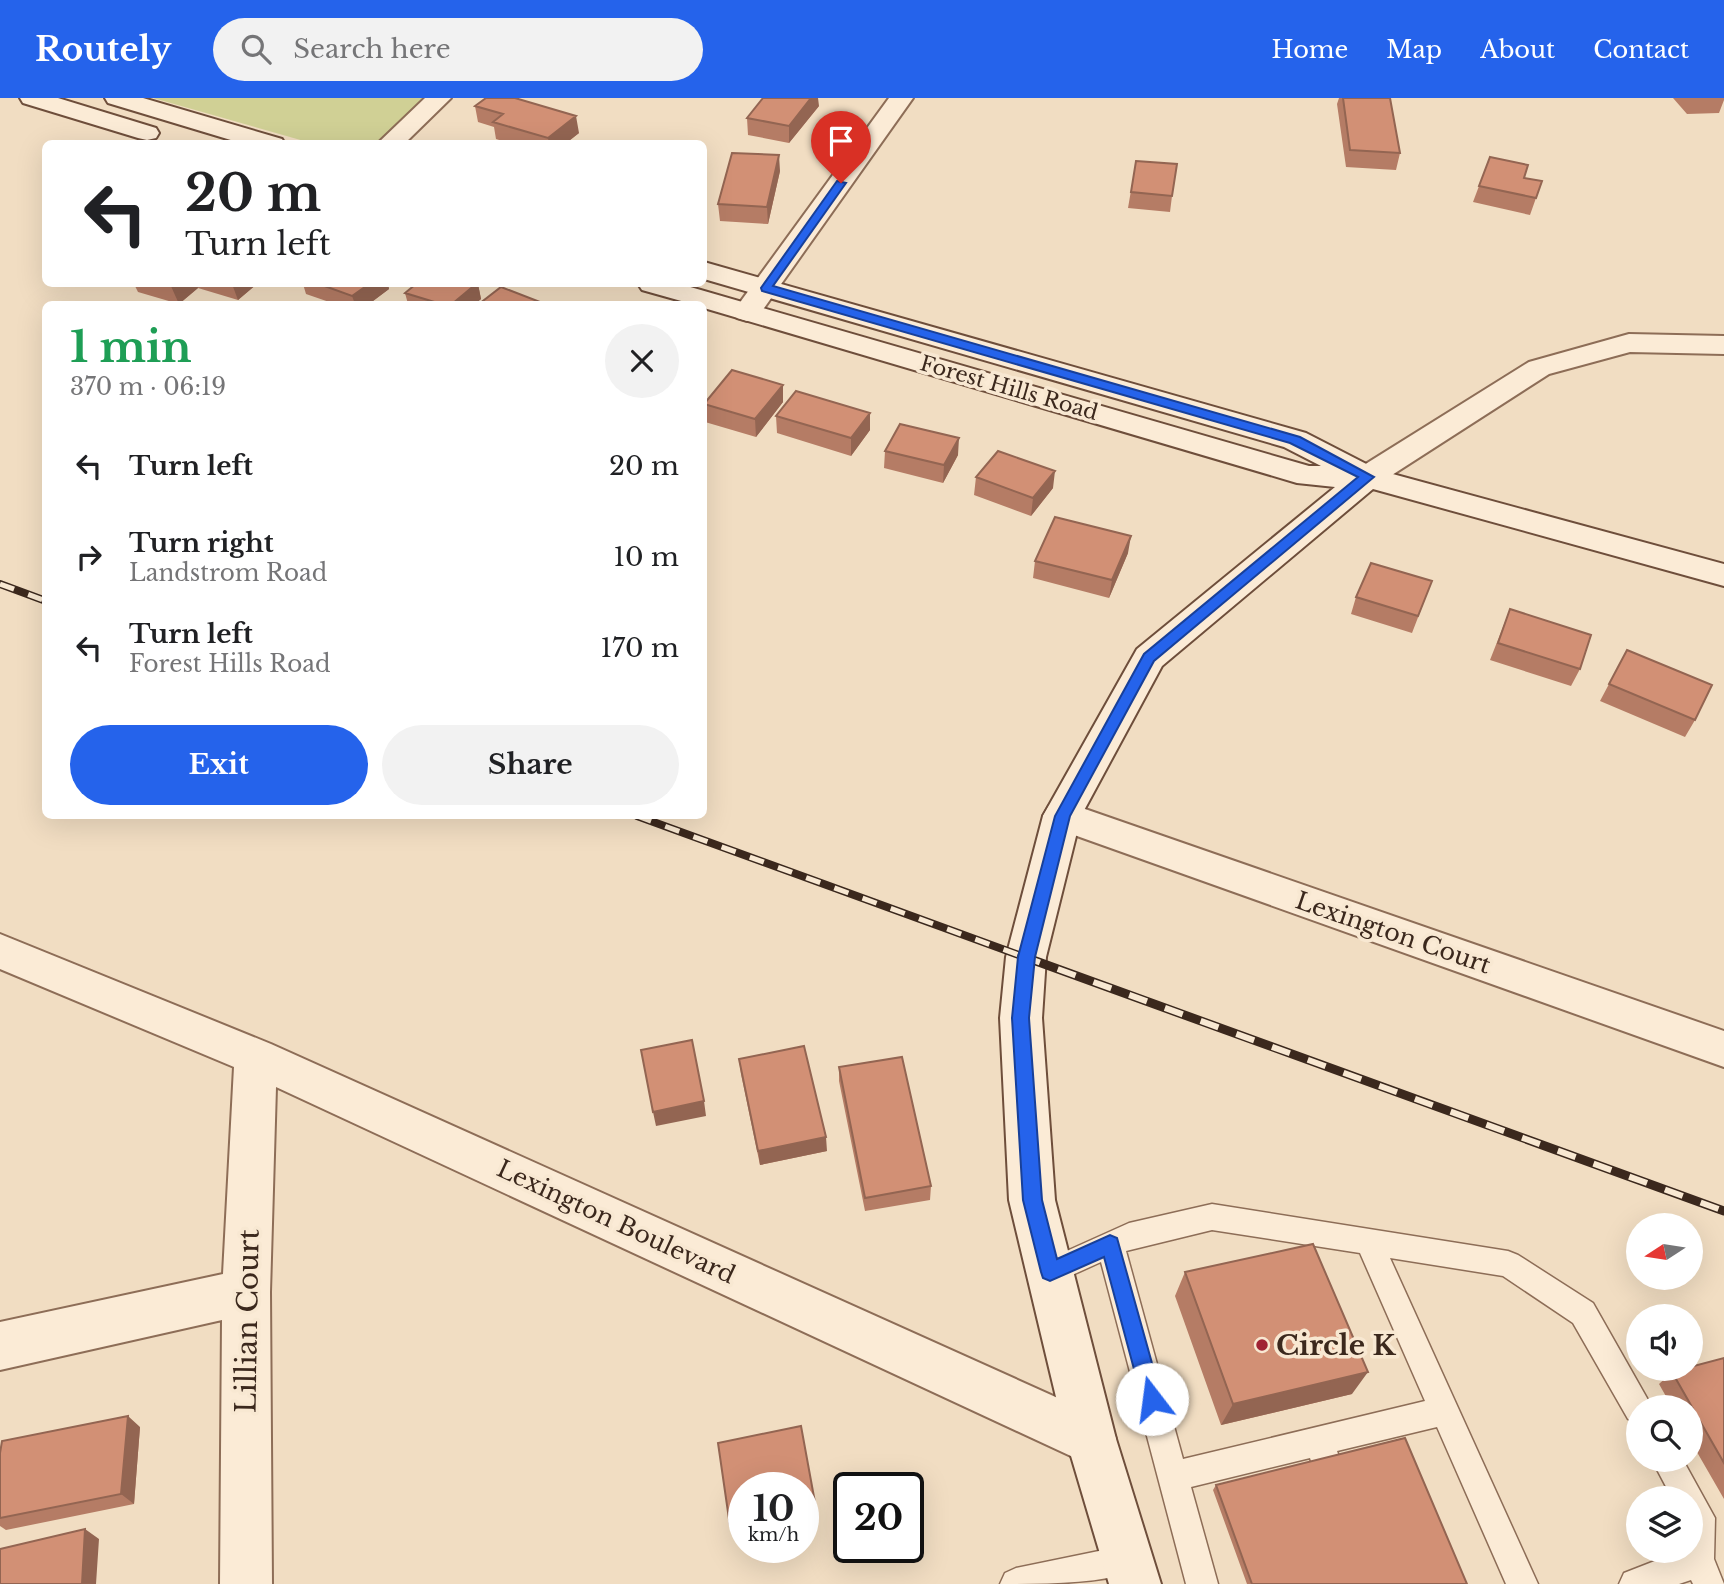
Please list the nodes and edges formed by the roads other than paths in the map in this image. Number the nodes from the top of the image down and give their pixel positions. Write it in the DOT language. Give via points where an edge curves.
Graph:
graph roads {
  1 [pos="32,98"];
  2 [pos="117,98"];
  3 [pos="439,98"];
  4 [pos="901,98"];
  5 [pos="171,140"];
  6 [pos="259,140"];
  7 [pos="393,140"];
  8 [pos="707,271"];
  9 [pos="662,287"];
  10 [pos="766,288"];
  11 [pos="747,312"];
  12 [pos="1722,346"];
  13 [pos="1367,477"];
  14 [pos="1577,533"];
  15 [pos="1724,575"];
  16 [pos="1724,586"];
  17 [pos="1062,816"];
  18 [pos="0,951"];
  19 [pos="1724,1049"];
  20 [pos="256,1057"];
  21 [pos="1369,1242"];
  22 [pos="1110,1244"];
  23 [pos="1050,1272"];
  24 [pos="246,1293"];
  25 [pos="0,1346"];
  26 [pos="1630,1395"];
  27 [pos="1444,1412"];
  28 [pos="1091,1439"];
  29 [pos="1322,1451"];
  30 [pos="1172,1476"];
  31 [pos="1132,1572"];
  32 [pos="1704,1573"];
  33 [pos="246,1584"];
  34 [pos="1016,1584"];
  35 [pos="1202,1584"];
  36 [pos="1522,1584"];
  37 [pos="1635,1584"];
  1 -- 5 [label="street"];
  2 -- 6 [label="street"];
  3 -- 7 [label="street"];
  4 -- 10 [label="street"];
  8 -- 10 [label="street, Forest Hills Road"];
  9 -- 11 [label="street, Forest Hills Road"];
  10 -- 11 [label="street"];
  10 -- 13 [label="street, Forest Hills Road" via="1295,440"];
  11 -- 13 [label="street, Forest Hills Road" via="1308,476"];
  12 -- 13 [label="street" via="1629,343 1539,368"];
  13 -- 14 [label="street, Forest Hills Road"];
  13 -- 17 [label="street" via="1149,658"];
  14 -- 15 [label="street, Forest Hills Road"];
  14 -- 16 [label="street, Forest Hills Road"];
  17 -- 19 [label="street, Lexington Court"];
  17 -- 23 [label="street" via="1026,957 1021,1018 1032,1200"];
  18 -- 20 [label="street, Lexington Boulevard"];
  20 -- 24 [label="street, Lillian Court"];
  20 -- 28 [label="street, Lexington Boulevard"];
  21 -- 22 [label="lane" via="1212,1217"];
  21 -- 26 [label="lane" via="1508,1264 1583,1313"];
  21 -- 27 [label="lane"];
  22 -- 23 [label="lane"];
  22 -- 30 [label="lane"];
  23 -- 28 [label="street"];
  24 -- 25 [label="street"];
  24 -- 33 [label="street, Lillian Court"];
  27 -- 29 [label="lane"];
  27 -- 36 [label="lane"];
  28 -- 31 [label="street"];
  29 -- 30 [label="lane"];
  30 -- 35 [label="lane"];
  31 -- 34 [label="lane"];
  32 -- 37 [label="lane"];
}
